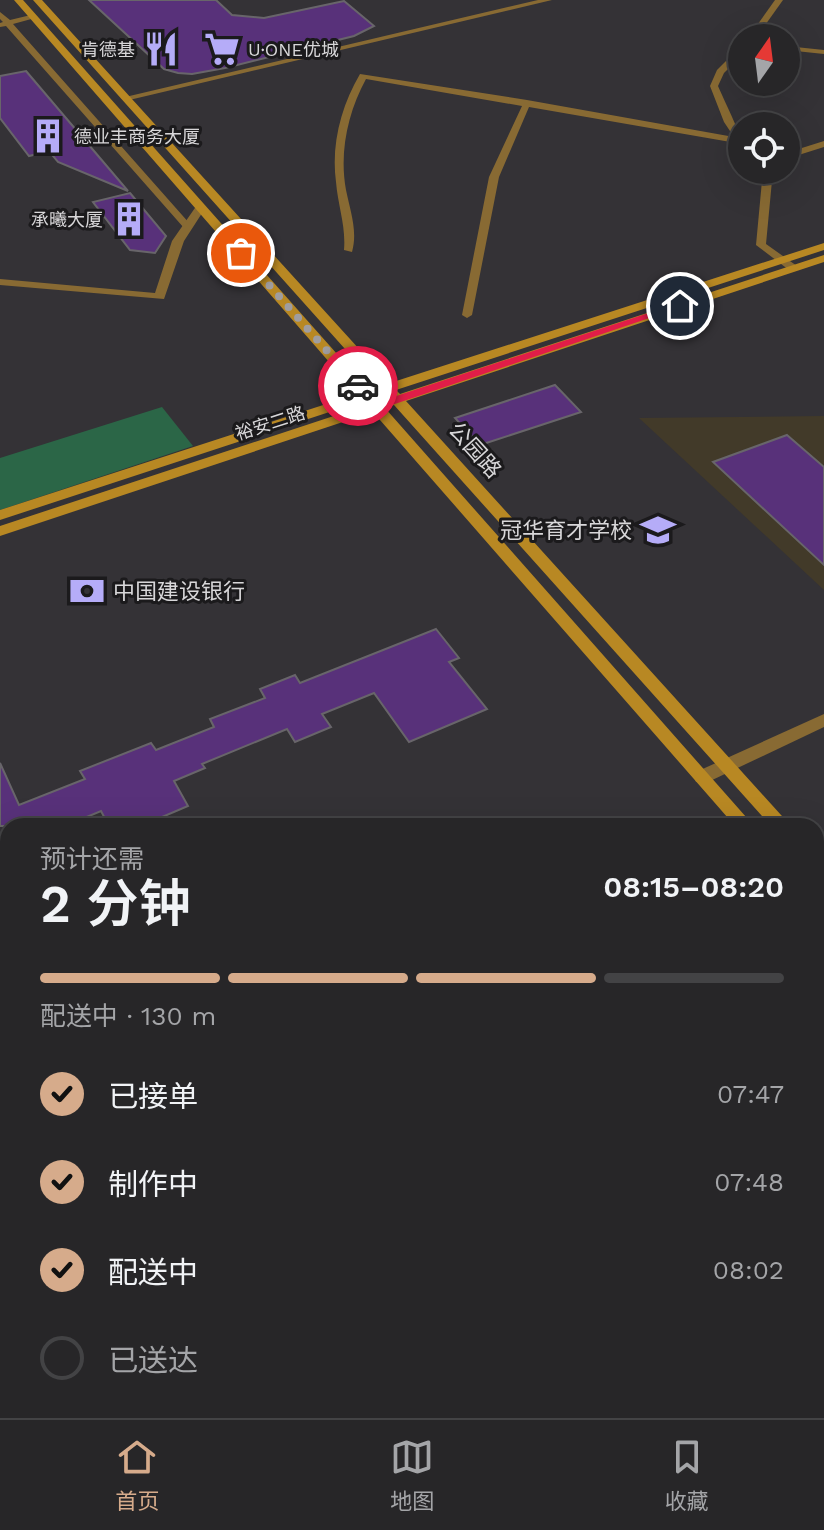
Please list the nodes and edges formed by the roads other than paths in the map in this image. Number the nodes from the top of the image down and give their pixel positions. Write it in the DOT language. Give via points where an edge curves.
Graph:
graph roads {
  1 [pos="18,0"];
  2 [pos="37,0"];
  3 [pos="548,0"];
  4 [pos="779,0"];
  5 [pos="0,14"];
  6 [pos="32,16"];
  7 [pos="4,24"];
  8 [pos="762,24"];
  9 [pos="800,49"];
  10 [pos="824,52"];
  11 [pos="728,64"];
  12 [pos="125,98"];
  13 [pos="527,103"];
  14 [pos="728,122"];
  15 [pos="728,138"];
  16 [pos="824,144"];
  17 [pos="800,152"];
  18 [pos="767,184"];
  19 [pos="201,207"];
  20 [pos="187,226"];
  21 [pos="824,246"];
  22 [pos="349,250"];
  23 [pos="824,258"];
  24 [pos="781,260"];
  25 [pos="793,268"];
  26 [pos="0,282"];
  27 [pos="467,315"];
  28 [pos="387,389"];
  29 [pos="366,395"];
  30 [pos="397,399"];
  31 [pos="376,407"];
  32 [pos="0,515"];
  33 [pos="0,531"];
  34 [pos="824,720"];
  35 [pos="727,765"];
  36 [pos="702,777"];
  37 [pos="738,818"];
  38 [pos="775,818"];
  1 -- 6 [label="main road, 公园路"];
  2 -- 12 [label="main road, 公园路"];
  3 -- 12 [label="lane"];
  4 -- 8 [label="lane"];
  5 -- 7 [label="lane"];
  6 -- 7 [label="lane"];
  6 -- 19 [label="main road, 公园路"];
  7 -- 20 [label="lane"];
  9 -- 10 [label="lane"];
  11 -- 14 [label="lane" via="714,86"];
  12 -- 28 [label="main road, 公园路"];
  13 -- 15 [label="lane"];
  13 -- 22 [label="lane" via="363,76 344,118 340,179 351,224"];
  13 -- 27 [label="lane" via="494,177"];
  16 -- 17 [label="lane"];
  18 -- 24 [label="lane" via="761,245"];
  19 -- 20 [label="street"];
  19 -- 29 [label="main road, 公园路"];
  20 -- 26 [label="street" via="160,297"];
  21 -- 24 [label="main road, 裕安二路"];
  23 -- 25 [label="main road, 裕安二路"];
  24 -- 25 [label="lane"];
  24 -- 28 [label="main road, 裕安二路"];
  25 -- 30 [label="main road, 裕安二路"];
  28 -- 29 [label="main road, 裕安二路"];
  28 -- 30 [label="main road, 公园路"];
  29 -- 31 [label="main road, 公园路"];
  29 -- 32 [label="main road, 裕安二路"];
  30 -- 31 [label="main road, 裕安二路"];
  30 -- 35 [label="main road, 公园路"];
  31 -- 33 [label="main road, 裕安二路"];
  31 -- 36 [label="main road, 公园路"];
  34 -- 35 [label="street"];
  35 -- 36 [label="street"];
  35 -- 38 [label="main road, 公园路"];
  36 -- 37 [label="main road, 公园路"];
}
